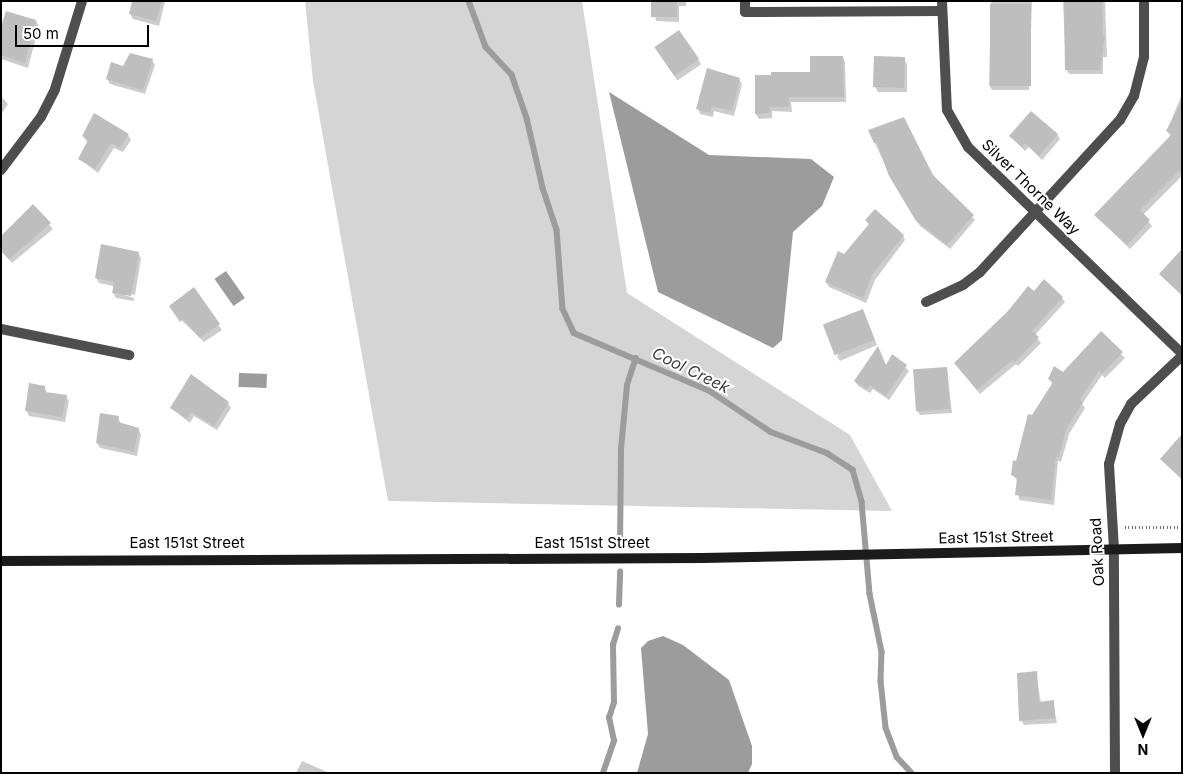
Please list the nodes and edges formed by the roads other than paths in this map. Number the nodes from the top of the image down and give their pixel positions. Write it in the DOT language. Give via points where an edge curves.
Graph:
graph roads {
  1 [pos="82,1"];
  2 [pos="1144,1"];
  3 [pos="745,6"];
  4 [pos="942,6"];
  5 [pos="1,170"];
  6 [pos="1035,213"];
  7 [pos="926,302"];
  8 [pos="1,329"];
  9 [pos="1182,355"];
  10 [pos="128,356"];
  11 [pos="1182,548"];
  12 [pos="1114,549"];
  13 [pos="1,560"];
  14 [pos="1115,773"];
  1 -- 5 [label="street" via="55,90 37,124"];
  2 -- 6 [label="street" via="1144,57 1134,96 1120,120"];
  3 -- 4 [label="street"];
  4 -- 6 [label="street, Silver Thorne Way" via="944,90 956,128 983,164"];
  6 -- 7 [label="street" via="980,272 963,285"];
  6 -- 9 [label="street, Silver Thorne Way"];
  8 -- 10 [label="street"];
  9 -- 12 [label="street, Oak Road" via="1147,386 1131,404 1120,424 1109,464"];
  11 -- 12 [label="street, East 151st Street"];
  12 -- 13 [label="street, East 151st Street" via="703,558"];
  12 -- 14 [label="street, Oak Road"];
}
